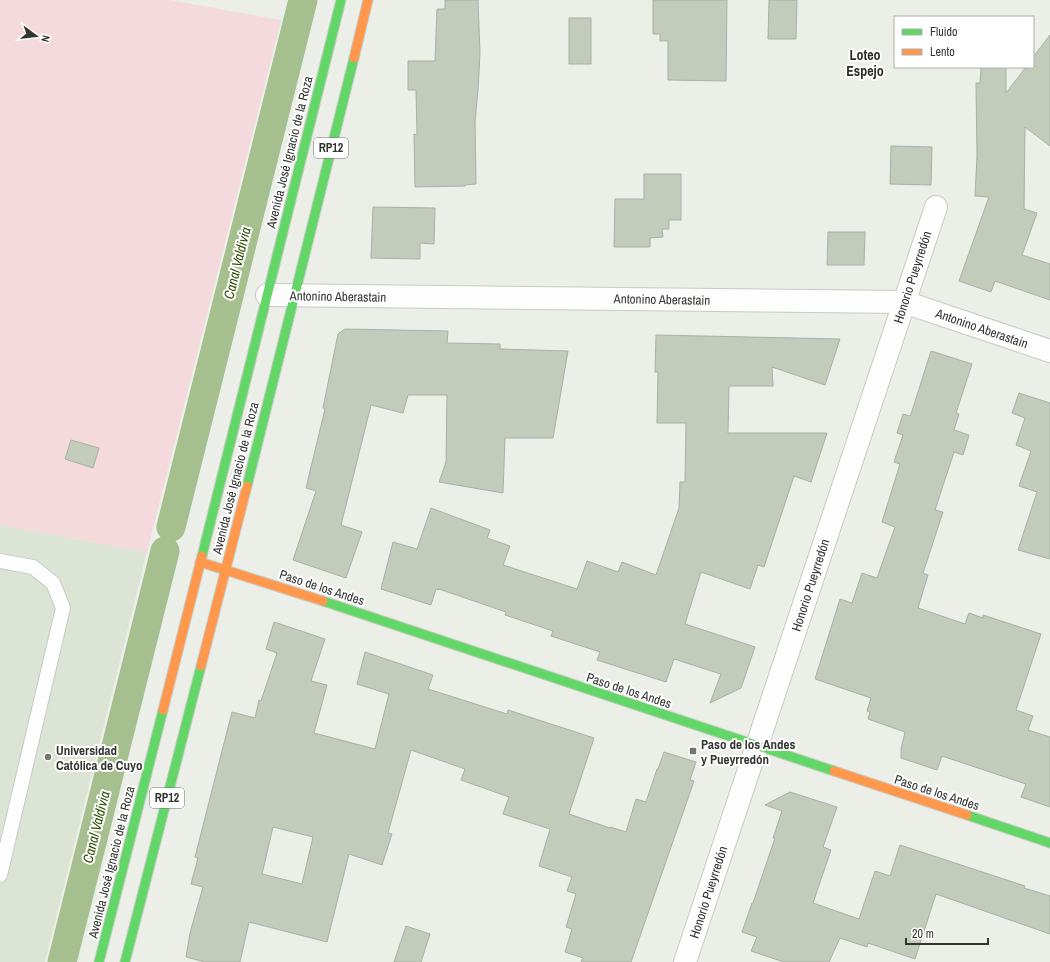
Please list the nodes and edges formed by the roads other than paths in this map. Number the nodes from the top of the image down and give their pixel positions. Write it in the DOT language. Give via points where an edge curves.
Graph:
graph roads {
  1 [pos="340,0"];
  2 [pos="368,0"];
  3 [pos="936,207"];
  4 [pos="267,295"];
  5 [pos="294,296"];
  6 [pos="904,302"];
  7 [pos="1050,351"];
  8 [pos="0,561"];
  9 [pos="200,562"];
  10 [pos="226,570"];
  11 [pos="757,746"];
  12 [pos="1050,843"];
  13 [pos="2,857"];
  14 [pos="0,875"];
  15 [pos="99,962"];
  16 [pos="125,962"];
  17 [pos="685,962"];
  1 -- 4 [label="main road, Avenida José Ignacio de la Roza / RP12"];
  2 -- 5 [label="main road, Avenida José Ignacio de la Roza / RP12"];
  3 -- 6 [label="street, Honorio Pueyrredón"];
  4 -- 5 [label="street, Antonino Aberastain"];
  4 -- 9 [label="main road, Avenida José Ignacio de la Roza / RP12"];
  5 -- 6 [label="street, Antonino Aberastain"];
  5 -- 10 [label="main road, Avenida José Ignacio de la Roza / RP12"];
  6 -- 7 [label="street, Antonino Aberastain"];
  6 -- 11 [label="street, Honorio Pueyrredón"];
  8 -- 13 [label="lane" via="33,568 53,583 62,608"];
  9 -- 10 [label="main road, Paso de los Andes"];
  9 -- 15 [label="main road, Avenida José Ignacio de la Roza / RP12"];
  10 -- 11 [label="main road, Paso de los Andes"];
  10 -- 16 [label="main road, Avenida José Ignacio de la Roza / RP12"];
  11 -- 12 [label="main road, Paso de los Andes"];
  11 -- 17 [label="street, Honorio Pueyrredón"];
  13 -- 14 [label="lane"];
}
